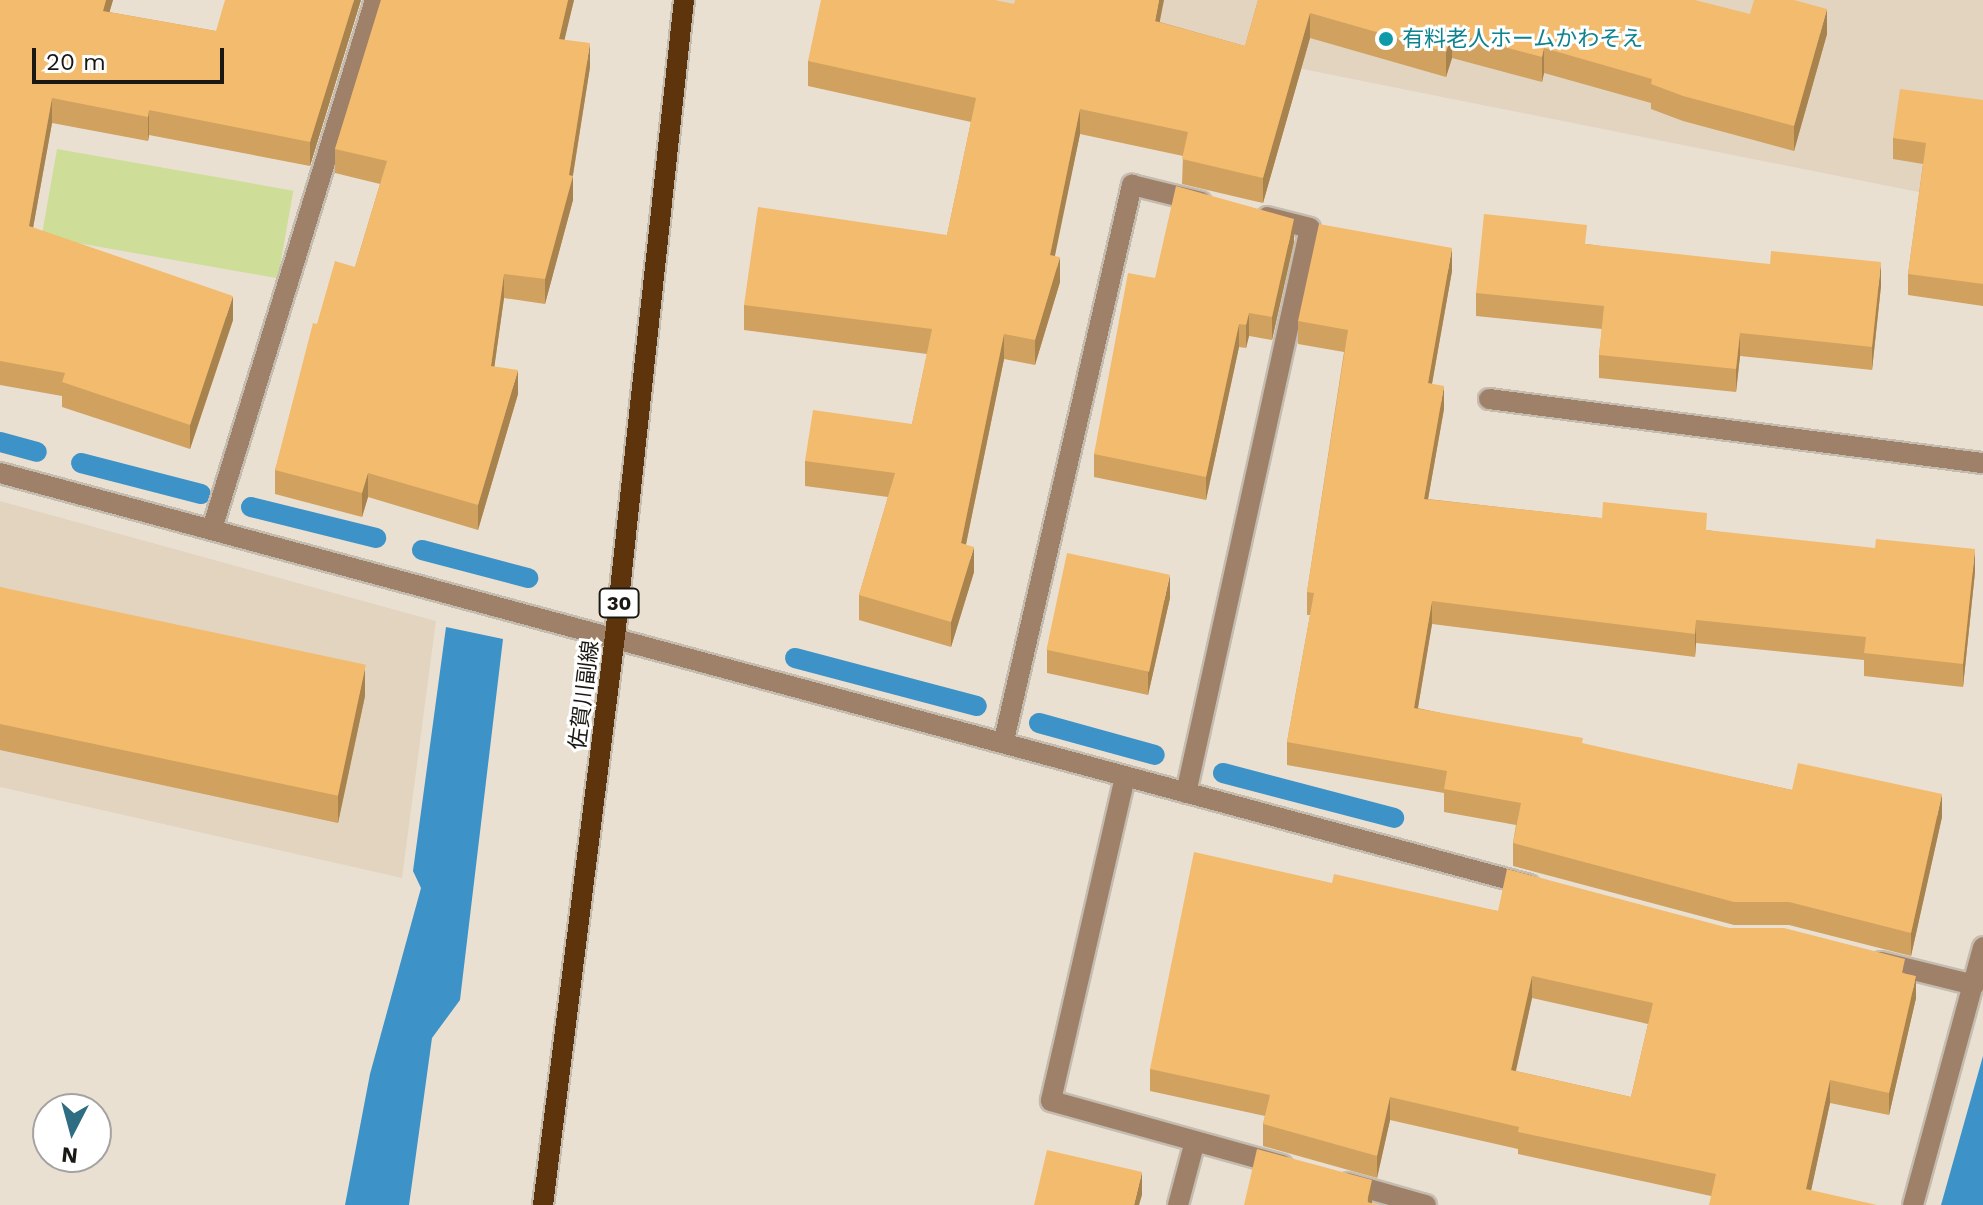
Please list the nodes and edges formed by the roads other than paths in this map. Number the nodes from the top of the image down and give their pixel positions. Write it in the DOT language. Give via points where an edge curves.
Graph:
graph roads {
  1 [pos="375,0"];
  2 [pos="684,0"];
  3 [pos="1221,206"];
  4 [pos="1251,214"];
  5 [pos="1489,399"];
  6 [pos="1983,463"];
  7 [pos="0,473"];
  8 [pos="212,529"];
  9 [pos="615,636"];
  10 [pos="1004,740"];
  11 [pos="1125,777"];
  12 [pos="1186,793"];
  13 [pos="1550,890"];
  14 [pos="1983,947"];
  15 [pos="1858,956"];
  16 [pos="1974,985"];
  17 [pos="1195,1141"];
  18 [pos="1303,1171"];
  19 [pos="1334,1179"];
  20 [pos="543,1205"];
  21 [pos="1178,1205"];
  22 [pos="1426,1205"];
  23 [pos="1913,1205"];
  1 -- 8 [label="street"];
  2 -- 9 [label="main road, 佐賀川副線 / 30"];
  3 -- 10 [label="street" via="1132,185"];
  4 -- 12 [label="street" via="1310,228"];
  5 -- 6 [label="street"];
  7 -- 8 [label="street"];
  8 -- 9 [label="street"];
  9 -- 10 [label="street"];
  9 -- 20 [label="main road, 佐賀川副線 / 30"];
  10 -- 11 [label="street"];
  11 -- 12 [label="street"];
  11 -- 17 [label="street" via="1051,1101"];
  12 -- 13 [label="street"];
  14 -- 16 [label="street"];
  15 -- 16 [label="street"];
  16 -- 23 [label="street"];
  17 -- 18 [label="street"];
  17 -- 21 [label="street"];
  19 -- 22 [label="street"];
}
